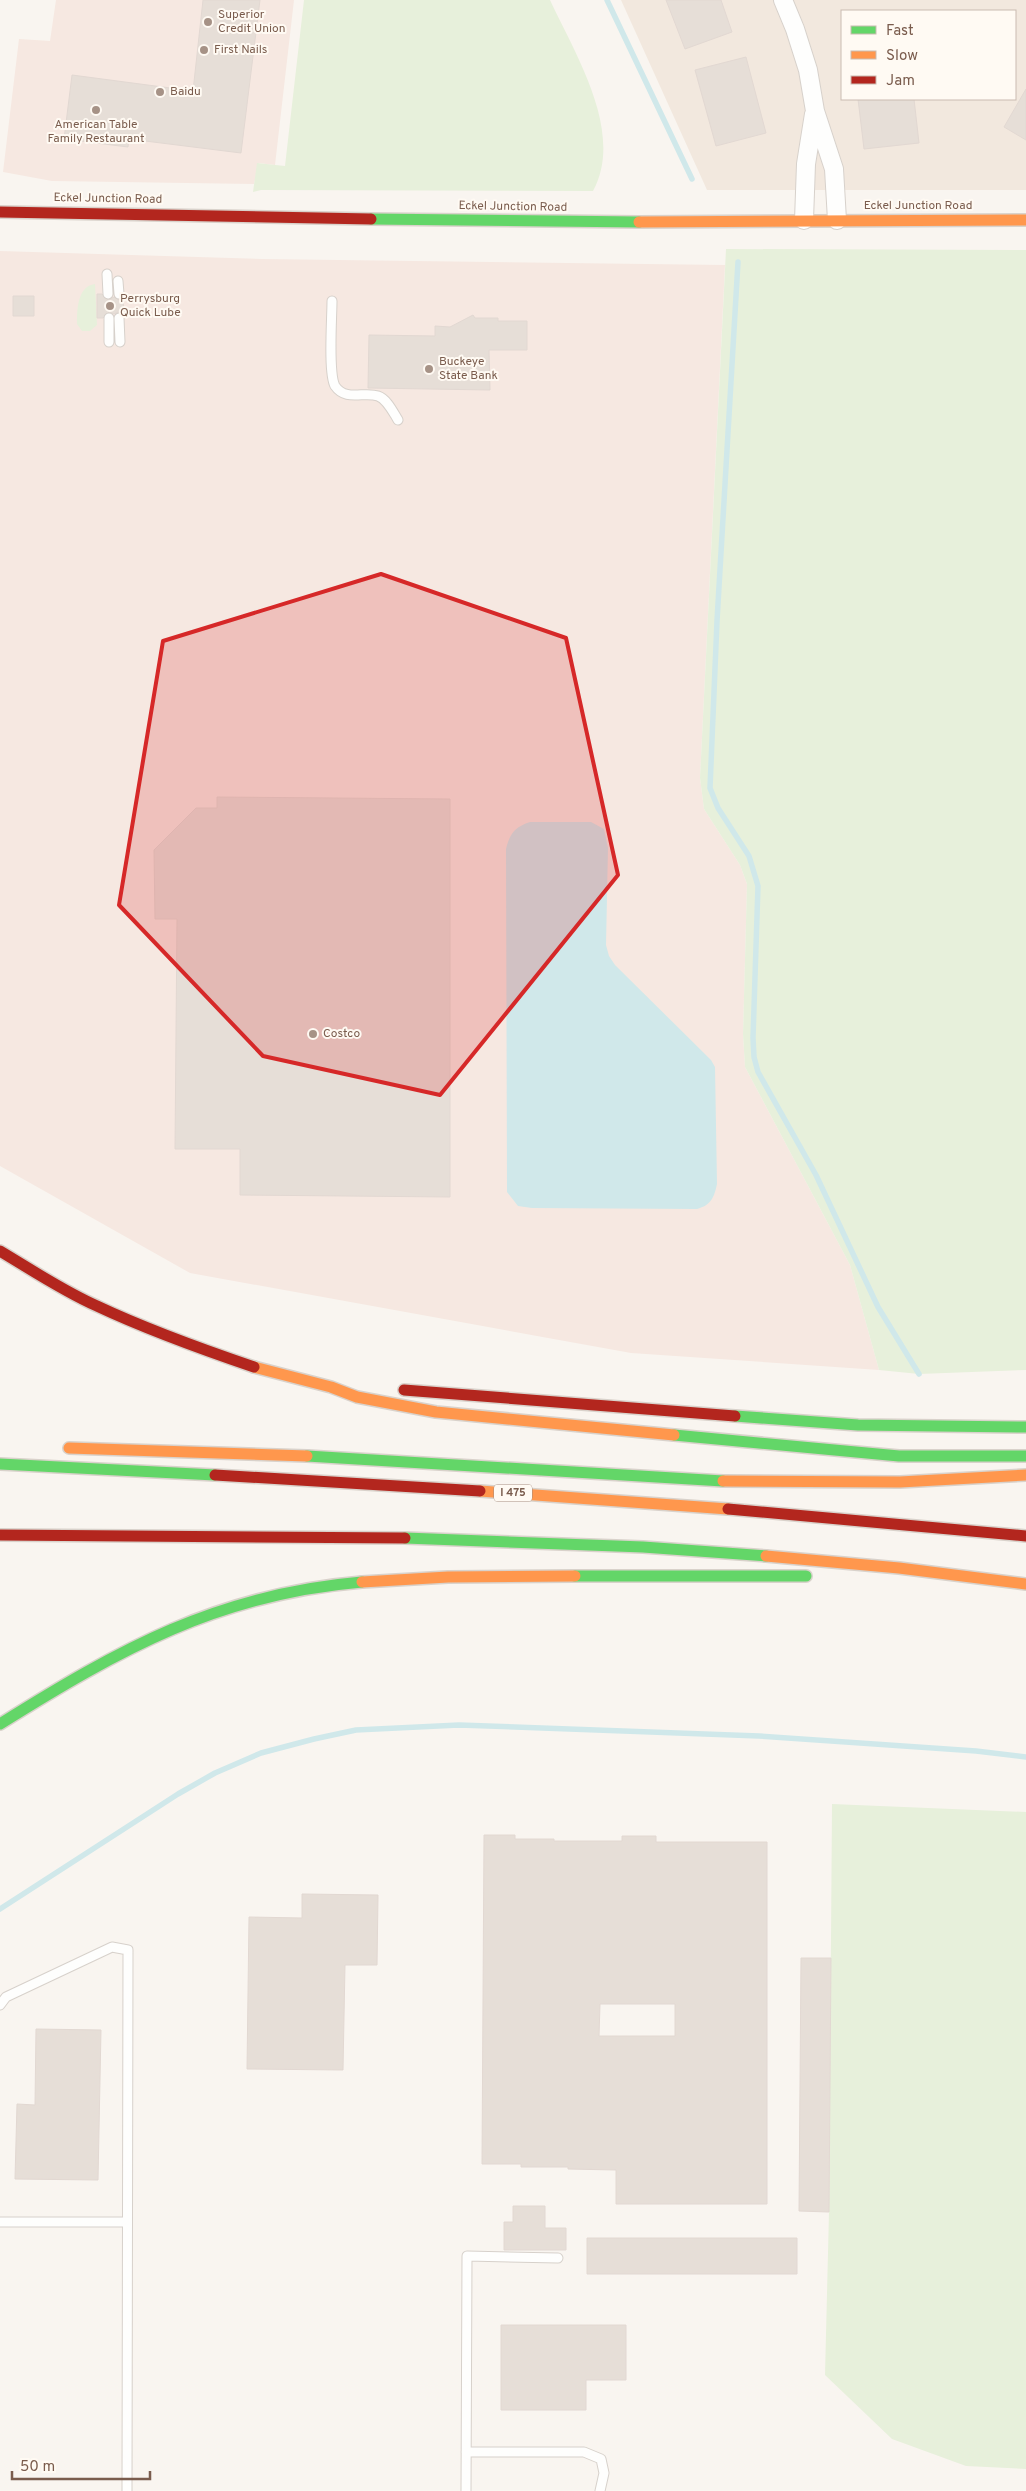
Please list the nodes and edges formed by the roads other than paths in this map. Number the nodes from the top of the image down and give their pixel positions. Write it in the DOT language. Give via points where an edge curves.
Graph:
graph roads {
  1 [pos="783,0"];
  2 [pos="815,111"];
  3 [pos="0,212"];
  4 [pos="804,220"];
  5 [pos="837,220"];
  6 [pos="1026,220"];
  7 [pos="107,274"];
  8 [pos="118,281"];
  9 [pos="108,294"];
  10 [pos="119,294"];
  11 [pos="332,301"];
  12 [pos="109,318"];
  13 [pos="119,318"];
  14 [pos="109,342"];
  15 [pos="120,342"];
  16 [pos="398,420"];
  17 [pos="0,1251"];
  18 [pos="331,1387"];
  19 [pos="368,1387"];
  20 [pos="395,1390"];
  21 [pos="1026,1427"];
  22 [pos="57,1448"];
  23 [pos="1026,1456"];
  24 [pos="0,1464"];
  25 [pos="1026,1475"];
  26 [pos="0,1535"];
  27 [pos="1026,1536"];
  28 [pos="960,1575"];
  29 [pos="813,1576"];
  30 [pos="852,1576"];
  31 [pos="1026,1584"];
  32 [pos="116,1655"];
  33 [pos="15,1701"];
  34 [pos="0,1724"];
  35 [pos="0,2005"];
  36 [pos="0,2222"];
  37 [pos="126,2222"];
  38 [pos="558,2258"];
  39 [pos="466,2452"];
  40 [pos="128,2491"];
  41 [pos="466,2491"];
  42 [pos="600,2491"];
  1 -- 2 [label="street" via="808,70"];
  2 -- 4 [label="street" via="806,164"];
  2 -- 5 [label="street" via="834,169"];
  3 -- 4 [label="main road, Eckel Junction Road" via="545,222"];
  4 -- 5 [label="main road, Eckel Junction Road"];
  5 -- 6 [label="main road, Eckel Junction Road"];
  7 -- 9 [label="lane"];
  8 -- 10 [label="lane"];
  11 -- 16 [label="lane" via="332,372 335,385 342,392 354,396 378,396"];
  12 -- 14 [label="lane"];
  13 -- 15 [label="lane"];
  17 -- 18 [label="main road" via="96,1306 183,1343"];
  18 -- 19 [label="main road"];
  18 -- 23 [label="main road" via="357,1397 436,1412 524,1422 890,1455"];
  20 -- 21 [label="main road" via="858,1425"];
  22 -- 25 [label="main road" via="351,1458 713,1481 900,1482"];
  24 -- 27 [label="main road, I 475" via="564,1496"];
  26 -- 28 [label="main road" via="315,1537 562,1544 804,1559"];
  28 -- 30 [label="main road"];
  28 -- 31 [label="main road"];
  29 -- 32 [label="main road" via="463,1575 380,1579 316,1587 226,1608"];
  32 -- 33 [label="main road" via="66,1675"];
  32 -- 34 [label="main road"];
  35 -- 37 [label="lane" via="6,1997 112,1947 128,1950"];
  36 -- 37 [label="lane"];
  37 -- 40 [label="lane"];
  38 -- 39 [label="lane" via="467,2256"];
  39 -- 41 [label="lane"];
  39 -- 42 [label="lane" via="584,2452 601,2459 604,2473"];
}
